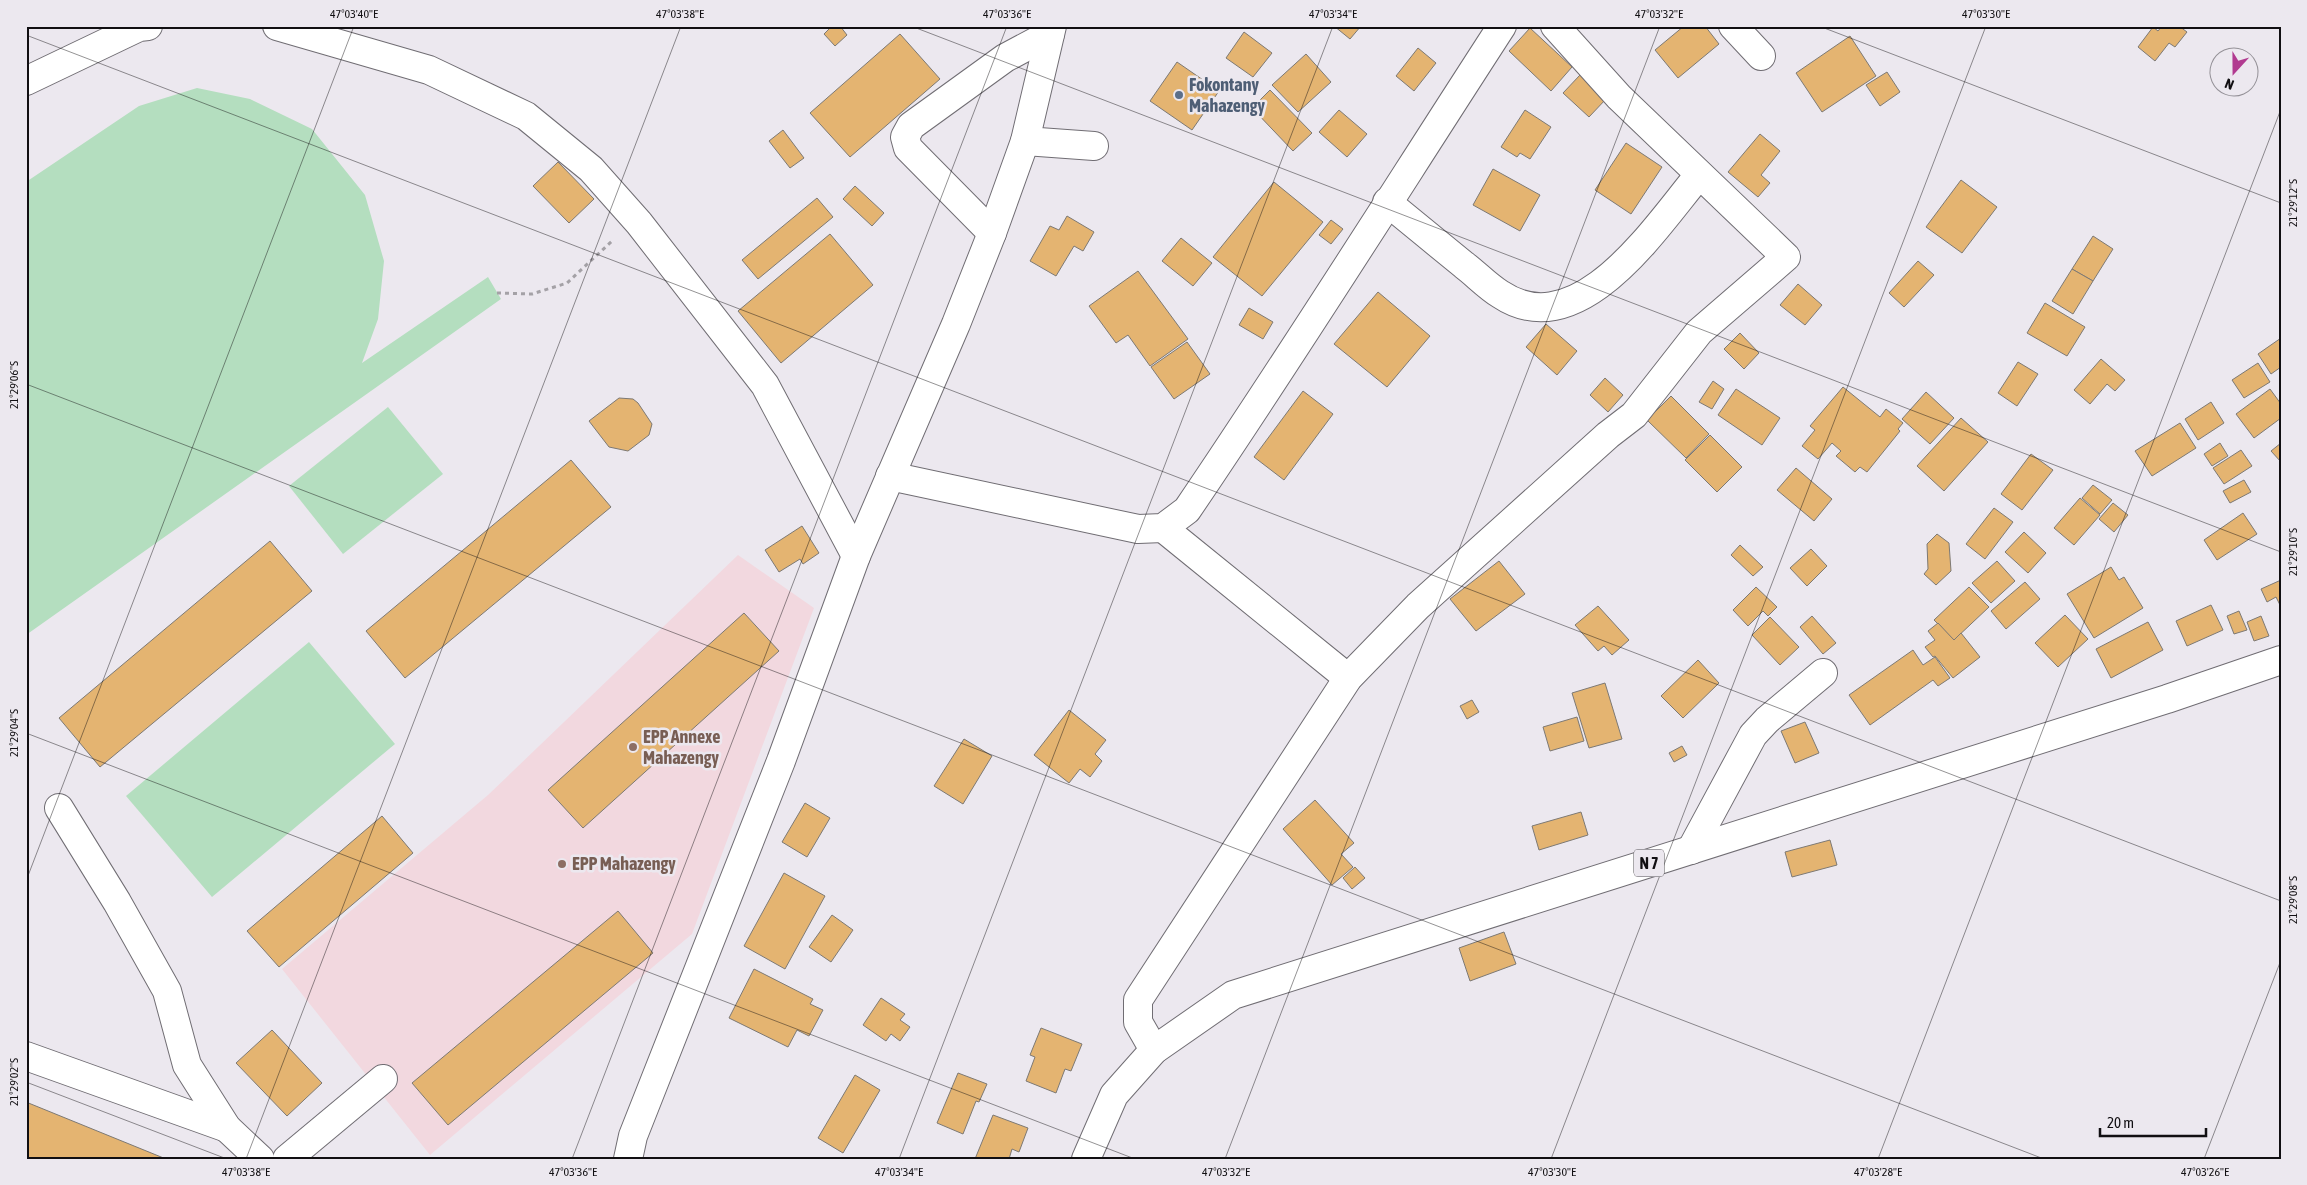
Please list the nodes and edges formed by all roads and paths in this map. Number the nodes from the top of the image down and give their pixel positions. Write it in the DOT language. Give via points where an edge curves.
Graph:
graph roads {
  1 [pos="148,26"];
  2 [pos="277,26"];
  3 [pos="1502,26"];
  4 [pos="1555,26"];
  5 [pos="1733,26"];
  6 [pos="1051,30"];
  7 [pos="1761,56"];
  8 [pos="26,81"];
  9 [pos="1025,141"];
  10 [pos="1094,146"];
  11 [pos="1699,175"];
  12 [pos="1387,202"];
  13 [pos="639,223"];
  14 [pos="992,233"];
  15 [pos="497,292"];
  16 [pos="890,476"];
  17 [pos="1163,528"];
  18 [pos="856,556"];
  19 [pos="2281,660"];
  20 [pos="1823,673"];
  21 [pos="1348,678"];
  22 [pos="59,808"];
  23 [pos="1691,850"];
  24 [pos="1154,1050"];
  25 [pos="26,1056"];
  26 [pos="383,1079"];
  27 [pos="227,1128"];
  28 [pos="260,1159"];
  29 [pos="287,1159"];
  30 [pos="628,1159"];
  31 [pos="1086,1159"];
  1 -- 8 [label="street"];
  2 -- 13 [label="street" via="429,70 526,116 591,168"];
  3 -- 12 [label="street"];
  4 -- 11 [label="street" via="1619,97"];
  5 -- 7 [label="street"];
  6 -- 9 [label="street"];
  6 -- 14 [label="street" via="1005,58 911,126 905,137 908,148"];
  9 -- 10 [label="street"];
  9 -- 14 [label="street"];
  11 -- 12 [label="street" via="1626,262 1594,290 1555,306 1526,305 1501,295"];
  11 -- 21 [label="street" via="1786,257 1699,332 1634,415 1418,606"];
  12 -- 17 [label="street" via="1289,359 1187,510"];
  13 -- 15 [label="path" via="623,230 567,283 532,294"];
  13 -- 18 [label="street" via="765,385"];
  14 -- 16 [label="street"];
  16 -- 17 [label="street" via="1138,529"];
  16 -- 18 [label="street"];
  17 -- 21 [label="street"];
  18 -- 30 [label="street" via="781,761 633,1136"];
  19 -- 23 [label="street, N 7"];
  20 -- 23 [label="street" via="1753,735"];
  21 -- 24 [label="street" via="1138,1000 1138,1022"];
  22 -- 27 [label="street" via="167,991 186,1065"];
  23 -- 24 [label="street, N 7" via="1233,994"];
  24 -- 31 [label="street, N 7" via="1114,1095"];
  25 -- 27 [label="street"];
  26 -- 29 [label="street"];
  27 -- 28 [label="street"];
}
